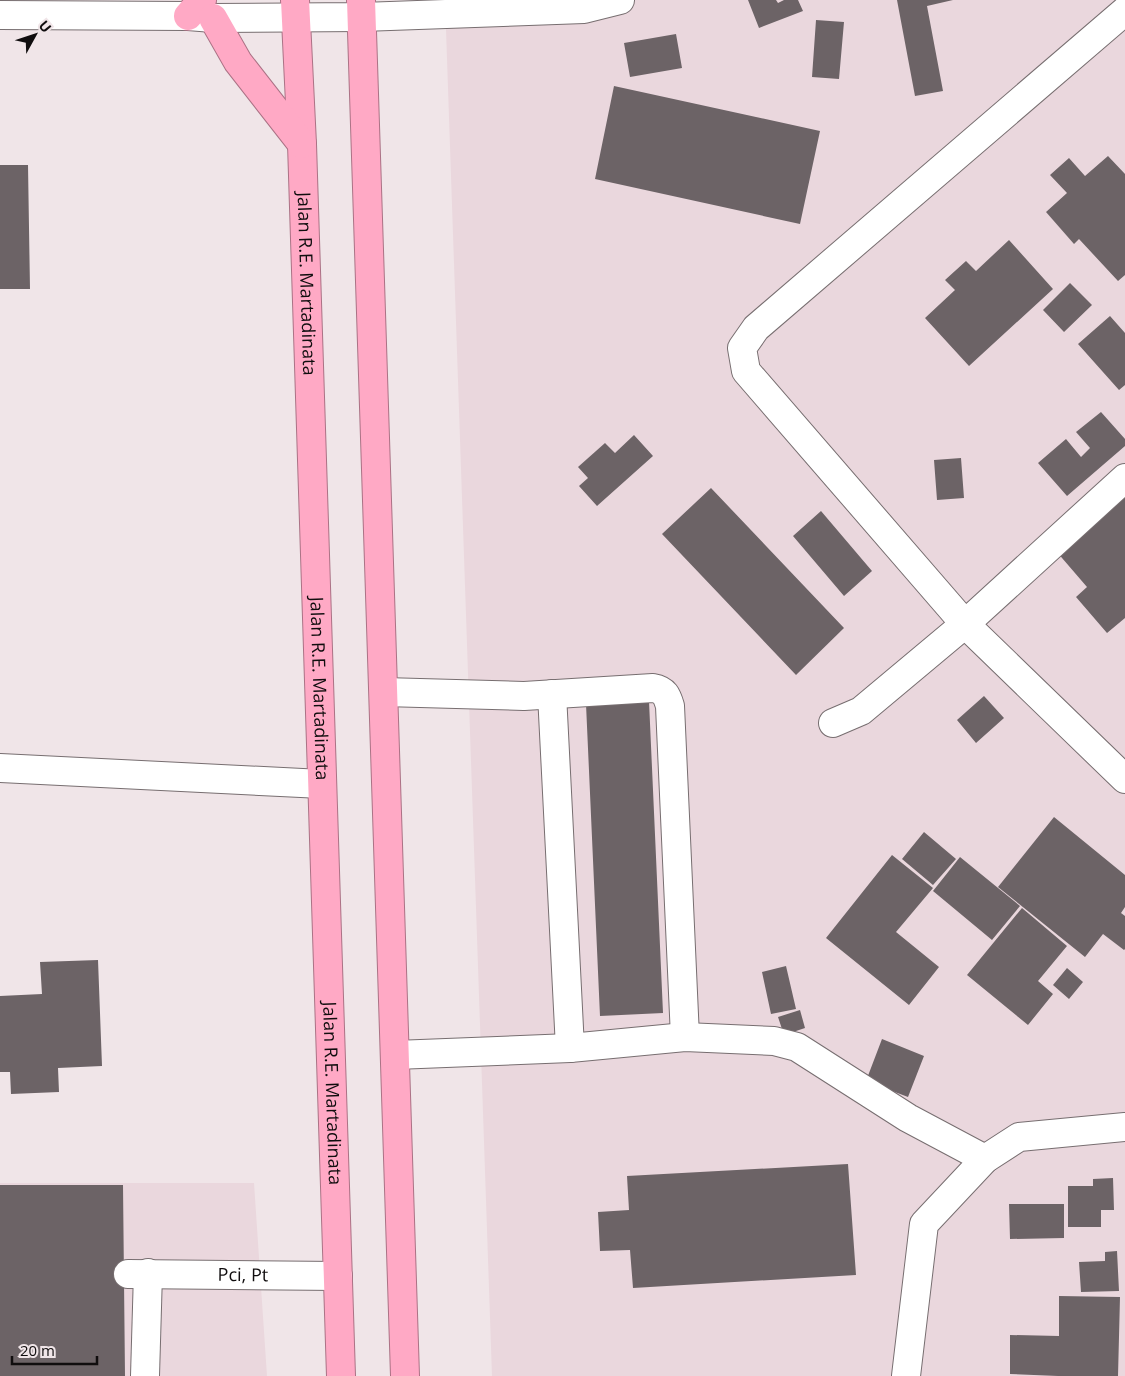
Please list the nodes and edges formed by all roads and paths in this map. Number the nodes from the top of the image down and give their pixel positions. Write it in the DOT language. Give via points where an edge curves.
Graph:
graph roads {
  1 [pos="620,0"];
  2 [pos="295,9"];
  3 [pos="361,9"];
  4 [pos="201,11"];
  5 [pos="1125,11"];
  6 [pos="0,14"];
  7 [pos="302,144"];
  8 [pos="1125,478"];
  9 [pos="965,624"];
  10 [pos="384,692"];
  11 [pos="552,694"];
  12 [pos="833,723"];
  13 [pos="0,768"];
  14 [pos="1125,779"];
  15 [pos="322,784"];
  16 [pos="685,1036"];
  17 [pos="570,1048"];
  18 [pos="395,1055"];
  19 [pos="1125,1127"];
  20 [pos="985,1159"];
  21 [pos="338,1276"];
  22 [pos="145,1376"];
  23 [pos="341,1376"];
  24 [pos="406,1376"];
  25 [pos="906,1376"];
  1 -- 3 [label="street" via="584,9"];
  2 -- 3 [label="street" via="330,17"];
  2 -- 4 [label="street"];
  2 -- 7 [label="highway, Jalan R.E. Martadinata"];
  3 -- 10 [label="highway"];
  4 -- 6 [label="street"];
  4 -- 7 [label="highway"];
  5 -- 9 [label="street" via="756,328 742,348 746,371"];
  7 -- 15 [label="highway, Jalan R.E. Martadinata"];
  8 -- 9 [label="street"];
  9 -- 12 [label="street" via="861,711"];
  9 -- 14 [label="street"];
  10 -- 11 [label="street"];
  10 -- 18 [label="highway"];
  11 -- 16 [label="street" via="653,688 660,689 667,696"];
  11 -- 17 [label="street"];
  13 -- 15 [label="street"];
  15 -- 21 [label="highway, Jalan R.E. Martadinata"];
  16 -- 17 [label="street"];
  16 -- 20 [label="street" via="774,1041 797,1047 908,1118"];
  17 -- 18 [label="street"];
  18 -- 24 [label="highway"];
  19 -- 20 [label="street" via="1020,1137"];
  20 -- 25 [label="street" via="924,1224"];
  21 -- 22 [label="street, Pci, Pt" via="138,1274"];
  21 -- 23 [label="highway, Jalan R.E. Martadinata"];
}
